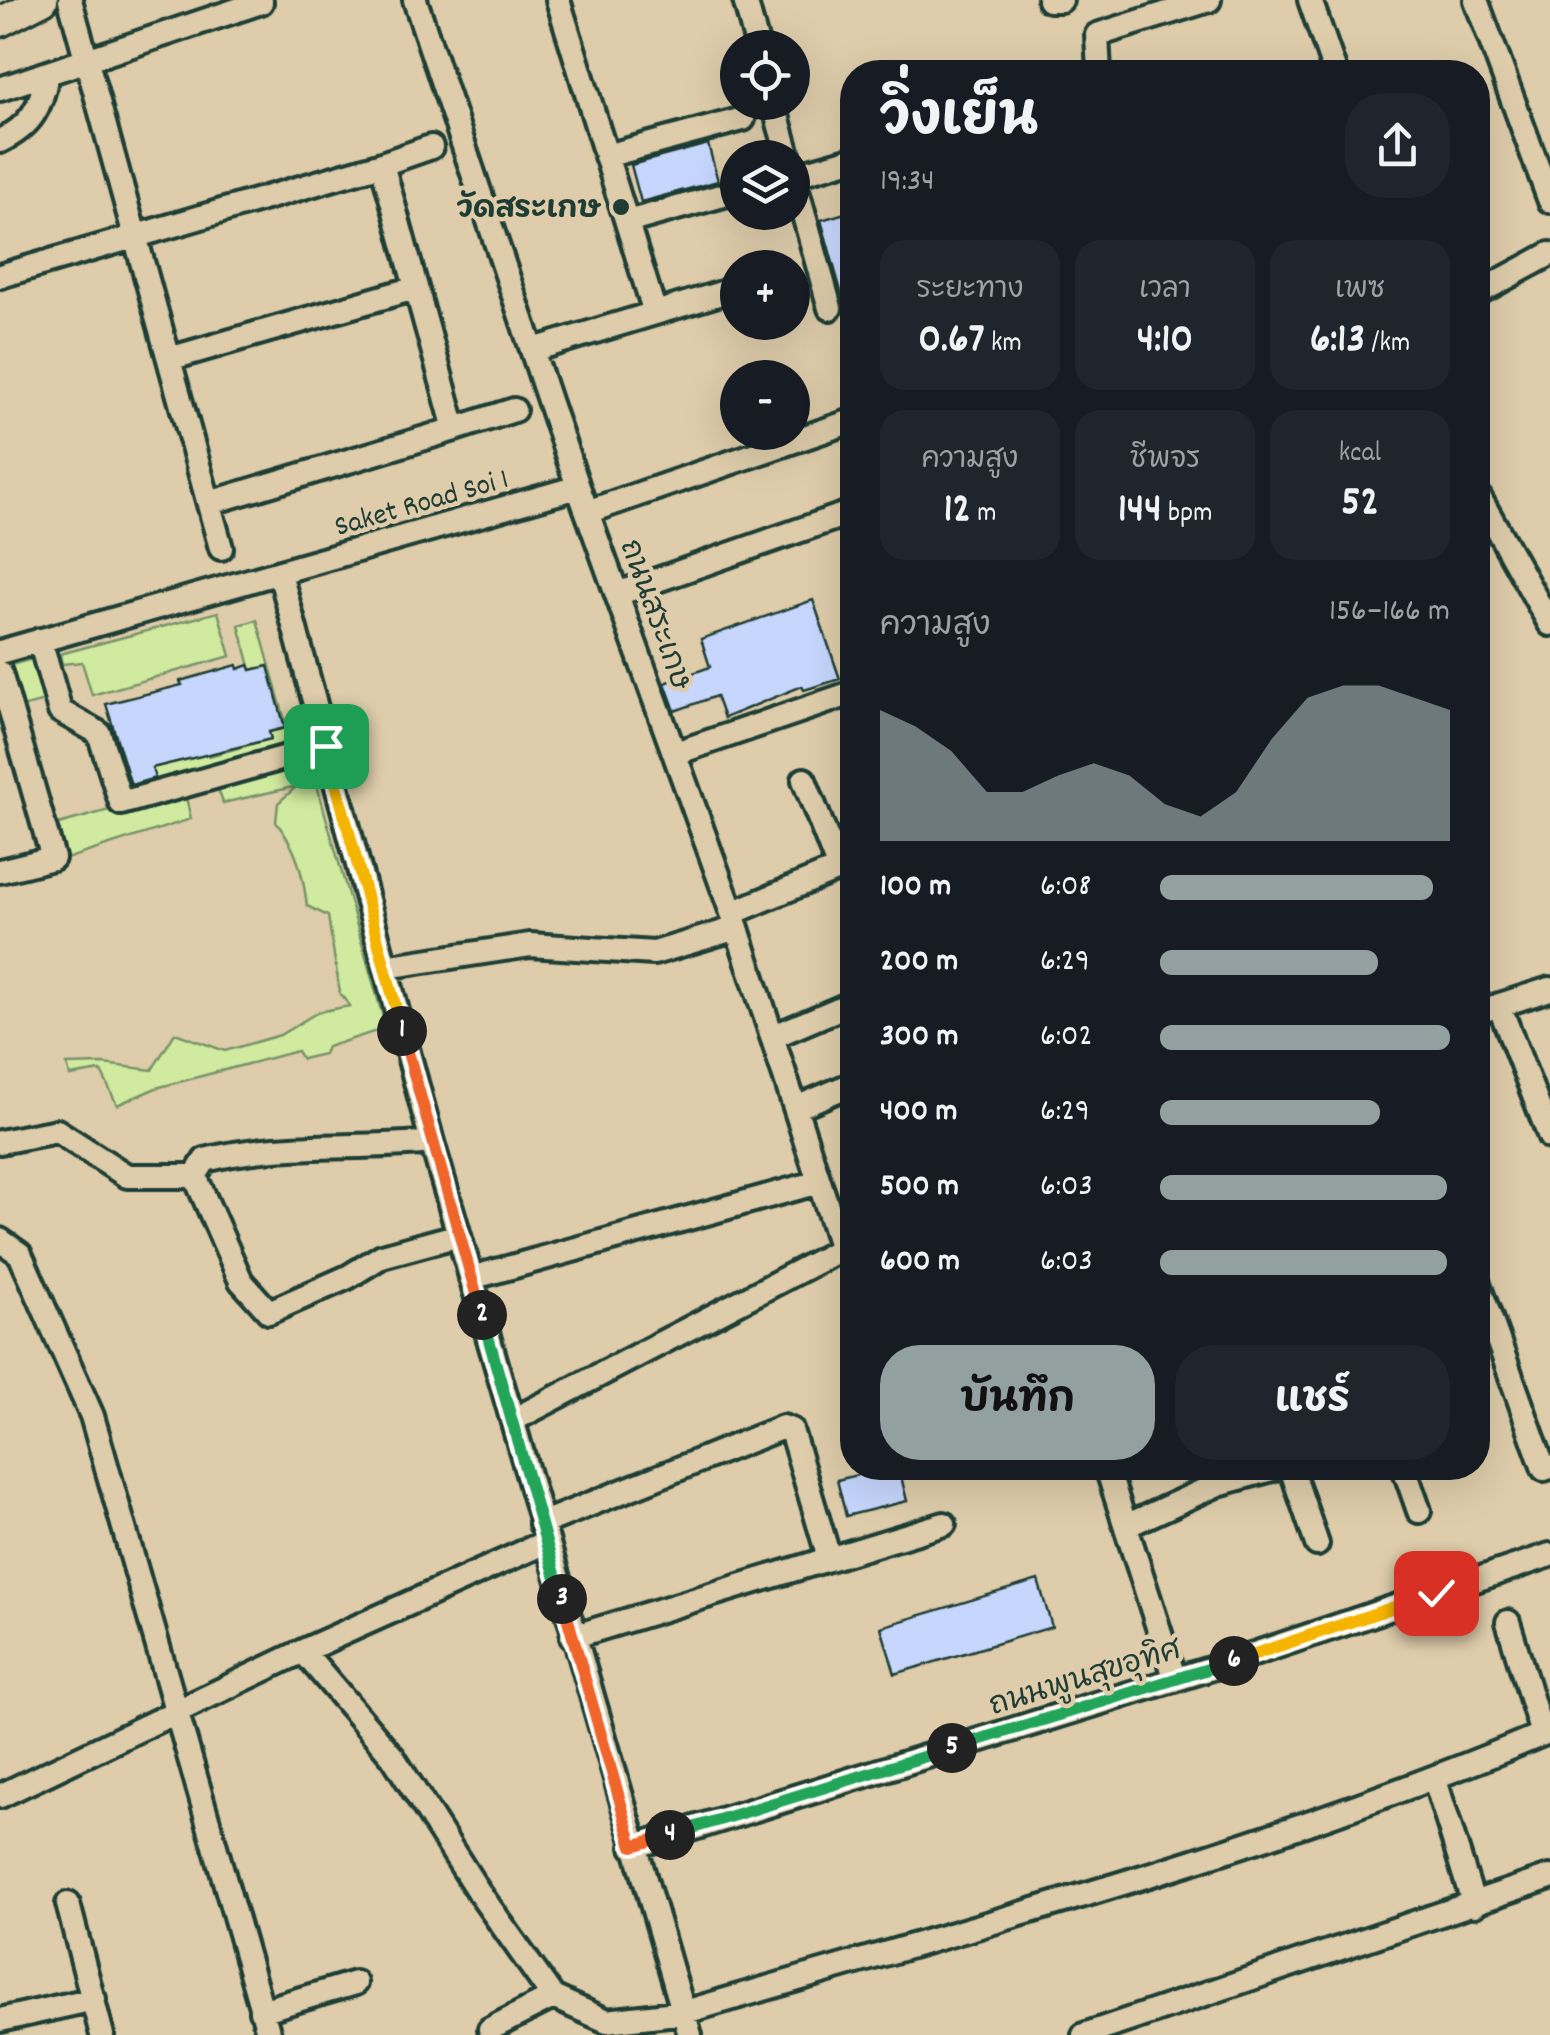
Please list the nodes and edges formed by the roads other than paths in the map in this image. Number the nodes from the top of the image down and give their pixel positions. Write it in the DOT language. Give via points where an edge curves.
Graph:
graph roads {
  1 [pos="70,0"];
  2 [pos="415,0"];
  3 [pos="558,0"];
  4 [pos="745,0"];
  5 [pos="1048,0"];
  6 [pos="1061,0"];
  7 [pos="1209,0"];
  8 [pos="1310,0"];
  9 [pos="1476,0"];
  10 [pos="38,2"];
  11 [pos="262,2"];
  12 [pos="0,5"];
  13 [pos="0,22"];
  14 [pos="753,30"];
  15 [pos="88,60"];
  16 [pos="1098,60"];
  17 [pos="1330,60"];
  18 [pos="47,74"];
  19 [pos="0,90"];
  20 [pos="743,120"];
  21 [pos="0,141"];
  22 [pos="431,147"];
  23 [pos="606,156"];
  24 [pos="840,163"];
  25 [pos="382,164"];
  26 [pos="810,170"];
  27 [pos="720,197"];
  28 [pos="1550,199"];
  29 [pos="627,222"];
  30 [pos="808,230"];
  31 [pos="135,236"];
  32 [pos="1550,254"];
  33 [pos="0,276"];
  34 [pos="1490,286"];
  35 [pos="415,288"];
  36 [pos="720,293"];
  37 [pos="830,308"];
  38 [pos="655,313"];
  39 [pos="533,350"];
  40 [pos="169,359"];
  41 [pos="514,410"];
  42 [pos="840,425"];
  43 [pos="456,429"];
  44 [pos="578,487"];
  45 [pos="208,502"];
  46 [pos="587,512"];
  47 [pos="1490,514"];
  48 [pos="840,516"];
  49 [pos="221,548"];
  50 [pos="280,573"];
  51 [pos="617,594"];
  52 [pos="1547,611"];
  53 [pos="40,640"];
  54 [pos="0,652"];
  55 [pos="0,673"];
  56 [pos="840,697"];
  57 [pos="326,746"];
  58 [pos="676,753"];
  59 [pos="804,780"];
  60 [pos="840,854"];
  61 [pos="840,869"];
  62 [pos="0,871"];
  63 [pos="734,921"];
  64 [pos="385,967"];
  65 [pos="1550,989"];
  66 [pos="1490,1007"];
  67 [pos="840,1008"];
  68 [pos="1490,1022"];
  69 [pos="772,1037"];
  70 [pos="840,1089"];
  71 [pos="796,1108"];
  72 [pos="1550,1137"];
  73 [pos="0,1142"];
  74 [pos="432,1142"];
  75 [pos="194,1176"];
  76 [pos="819,1182"];
  77 [pos="840,1230"];
  78 [pos="459,1235"];
  79 [pos="0,1240"];
  80 [pos="840,1250"];
  81 [pos="471,1278"];
  82 [pos="1490,1316"];
  83 [pos="513,1420"];
  84 [pos="1547,1468"];
  85 [pos="1111,1480"];
  86 [pos="1232,1480"];
  87 [pos="1295,1480"];
  88 [pos="1408,1480"];
  89 [pos="1419,1510"];
  90 [pos="944,1524"];
  91 [pos="1126,1526"];
  92 [pos="544,1533"];
  93 [pos="1317,1544"];
  94 [pos="1550,1555"];
  95 [pos="829,1558"];
  96 [pos="1508,1622"];
  97 [pos="572,1637"];
  98 [pos="304,1651"];
  99 [pos="1175,1680"];
  100 [pos="175,1711"];
  101 [pos="1546,1732"];
  102 [pos="1435,1780"];
  103 [pos="0,1796"];
  104 [pos="633,1846"];
  105 [pos="1548,1885"];
  106 [pos="68,1904"];
  107 [pos="1474,1905"];
  108 [pos="355,1983"];
  109 [pos="552,1997"];
  110 [pos="94,1999"];
  111 [pos="261,2011"];
  112 [pos="0,2020"];
  113 [pos="688,2024"];
  114 [pos="490,2030"];
  115 [pos="102,2035"];
  116 [pos="269,2035"];
  117 [pos="1084,2035"];
  1 -- 15 [label="street"];
  2 -- 39 [label="street, ถนนสระเกษ"];
  3 -- 23 [label="street"];
  4 -- 14 [label="street"];
  5 -- 6 [label="street"];
  7 -- 16 [label="street" via="1097,35"];
  8 -- 17 [label="street"];
  9 -- 28 [label="street"];
  10 -- 12 [label="main road"];
  10 -- 13 [label="main road"];
  11 -- 15 [label="street"];
  15 -- 18 [label="street"];
  15 -- 31 [label="street"];
  18 -- 19 [label="street"];
  18 -- 21 [label="street" via="31,122"];
  20 -- 23 [label="street"];
  22 -- 25 [label="street"];
  23 -- 29 [label="street"];
  24 -- 26 [label="street"];
  25 -- 31 [label="street"];
  25 -- 35 [label="street"];
  27 -- 29 [label="street"];
  29 -- 38 [label="street"];
  30 -- 37 [label="street"];
  31 -- 33 [label="street"];
  31 -- 40 [label="street"];
  32 -- 34 [label="street"];
  35 -- 40 [label="street"];
  35 -- 43 [label="street"];
  36 -- 38 [label="street"];
  38 -- 39 [label="street"];
  39 -- 44 [label="street, ถนนสระเกษ"];
  40 -- 45 [label="street"];
  41 -- 43 [label="street"];
  42 -- 46 [label="street"];
  43 -- 45 [label="street"];
  44 -- 46 [label="street, ถนนสระเกษ"];
  44 -- 50 [label="street, Saket Road Soi 1"];
  45 -- 49 [label="street"];
  46 -- 51 [label="street, ถนนสระเกษ"];
  47 -- 52 [label="street"];
  48 -- 51 [label="street"];
  50 -- 53 [label="street, Saket Road Soi 1"];
  50 -- 57 [label="street"];
  51 -- 58 [label="street, ถนนสระเกษ"];
  53 -- 54 [label="street, Saket Road Soi 1"];
  53 -- 57 [label="street" via="60,710 99,733 121,803"];
  55 -- 62 [label="street" via="53,858"];
  56 -- 58 [label="street"];
  57 -- 64 [label="street"];
  58 -- 63 [label="street, ถนนสระเกษ"];
  59 -- 60 [label="street"];
  61 -- 63 [label="street"];
  63 -- 64 [label="street" via="654,954 530,945"];
  63 -- 69 [label="street, ถนนสระเกษ"];
  64 -- 74 [label="street"];
  65 -- 66 [label="street"];
  67 -- 69 [label="street"];
  68 -- 72 [label="street"];
  69 -- 71 [label="street, ถนนสระเกษ"];
  70 -- 71 [label="street"];
  71 -- 76 [label="street, ถนนสระเกษ"];
  73 -- 75 [label="street" via="56,1131 127,1176"];
  74 -- 75 [label="street" via="240,1151 205,1160"];
  74 -- 78 [label="street"];
  75 -- 78 [label="street" via="240,1281 269,1312 382,1256"];
  76 -- 77 [label="street, ถนนสระเกษ"];
  76 -- 81 [label="street"];
  78 -- 81 [label="street"];
  79 -- 100 [label="street" via="20,1254 92,1416"];
  80 -- 83 [label="street"];
  81 -- 83 [label="street"];
  82 -- 84 [label="street"];
  83 -- 92 [label="street"];
  85 -- 91 [label="street"];
  86 -- 91 [label="street"];
  87 -- 93 [label="street"];
  88 -- 89 [label="street"];
  90 -- 95 [label="street"];
  91 -- 99 [label="street"];
  92 -- 95 [label="street" via="783,1427 791,1430"];
  92 -- 97 [label="street"];
  92 -- 98 [label="street"];
  94 -- 99 [label="street, ถนนพูนสุขอุทิศ"];
  95 -- 97 [label="street"];
  96 -- 101 [label="street"];
  97 -- 104 [label="street"];
  98 -- 100 [label="street"];
  98 -- 109 [label="street" via="393,1757"];
  99 -- 104 [label="street, ถนนพูนสุขอุทิศ"];
  100 -- 103 [label="street"];
  100 -- 111 [label="street"];
  101 -- 102 [label="street"];
  102 -- 107 [label="street"];
  102 -- 113 [label="street"];
  104 -- 113 [label="street"];
  105 -- 107 [label="street"];
  106 -- 110 [label="street"];
  107 -- 117 [label="street"];
  108 -- 111 [label="street"];
  109 -- 113 [label="street" via="607,2021"];
  109 -- 114 [label="street"];
  110 -- 112 [label="street"];
  110 -- 115 [label="street"];
  111 -- 116 [label="street"];
}
